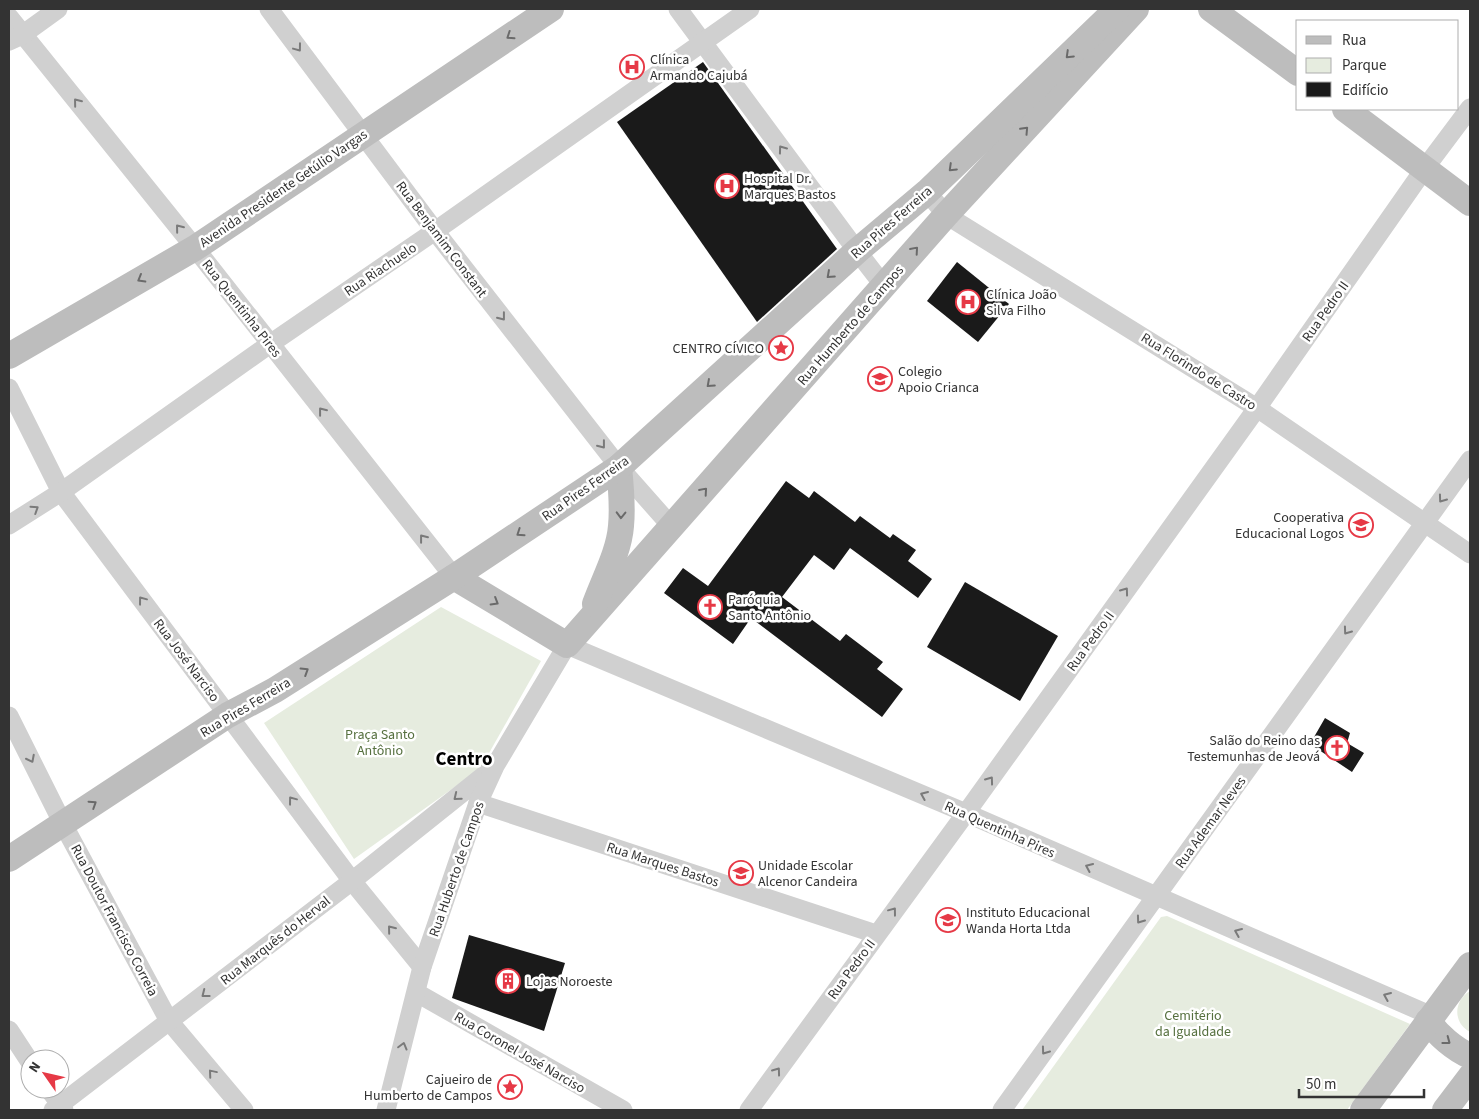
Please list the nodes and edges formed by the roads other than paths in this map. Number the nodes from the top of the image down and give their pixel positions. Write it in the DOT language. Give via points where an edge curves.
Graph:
graph roads {
  1 [pos="58,9"];
  2 [pos="269,9"];
  3 [pos="551,9"];
  4 [pos="678,9"];
  5 [pos="750,9"];
  6 [pos="1117,9"];
  7 [pos="1136,9"];
  8 [pos="1211,9"];
  9 [pos="9,17"];
  10 [pos="15,38"];
  11 [pos="702,41"];
  12 [pos="1296,72"];
  13 [pos="1470,108"];
  14 [pos="1347,110"];
  15 [pos="362,134"];
  16 [pos="1425,168"];
  17 [pos="927,192"];
  18 [pos="1470,202"];
  19 [pos="946,215"];
  20 [pos="435,231"];
  21 [pos="195,248"];
  22 [pos="857,251"];
  23 [pos="884,286"];
  24 [pos="270,344"];
  25 [pos="9,356"];
  26 [pos="9,388"];
  27 [pos="1257,408"];
  28 [pos="1470,460"];
  29 [pos="619,467"];
  30 [pos="61,492"];
  31 [pos="1425,522"];
  32 [pos="9,525"];
  33 [pos="672,527"];
  34 [pos="1470,554"];
  35 [pos="454,577"];
  36 [pos="590,619"];
  37 [pos="567,645"];
  38 [pos="228,715"];
  39 [pos="9,716"];
  40 [pos="495,766"];
  41 [pos="478,803"];
  42 [pos="966,813"];
  43 [pos="63,824"];
  44 [pos="9,860"];
  45 [pos="352,881"];
  46 [pos="1156,897"];
  47 [pos="876,934"];
  48 [pos="1470,965"];
  49 [pos="422,967"];
  50 [pos="417,993"];
  51 [pos="1430,1018"];
  52 [pos="170,1021"];
  53 [pos="9,1030"];
  54 [pos="21,1049"];
  55 [pos="1470,1056"];
  56 [pos="1470,1077"];
  57 [pos="59,1108"];
  58 [pos="244,1110"];
  59 [pos="386,1110"];
  60 [pos="623,1110"];
  61 [pos="749,1110"];
  62 [pos="1002,1110"];
  63 [pos="1363,1110"];
  64 [pos="1445,1110"];
  1 -- 10 [label="street"];
  2 -- 15 [label="street, Rua Benjamim Constant, one-way"];
  3 -- 15 [label="main road, Avenida Presidente Getúlio Vargas, one-way"];
  4 -- 11 [label="street"];
  5 -- 11 [label="street, Rua Riachuelo"];
  6 -- 17 [label="main road, Rua Pires Ferreira, one-way"];
  19 -- 7 [label="main road, Rua Humberto de Campos, one-way"];
  8 -- 12 [label="main road"];
  9 -- 10 [label="street, Rua Quentinha Pires"];
  21 -- 10 [label="street, Rua Quentinha Pires, one-way"];
  11 -- 20 [label="street, Rua Riachuelo"];
  22 -- 11 [label="street, one-way"];
  13 -- 16 [label="street, Rua Pedro II"];
  14 -- 16 [label="main road"];
  15 -- 20 [label="street, Rua Benjamim Constant"];
  15 -- 21 [label="main road, Avenida Presidente Getúlio Vargas"];
  16 -- 18 [label="main road"];
  16 -- 27 [label="street, Rua Pedro II"];
  17 -- 19 [label="street, Rua Florindo de Castro"];
  17 -- 22 [label="main road, Rua Pires Ferreira"];
  23 -- 19 [label="main road, Rua Humberto de Campos, one-way"];
  19 -- 27 [label="street, Rua Florindo de Castro"];
  20 -- 24 [label="street, Rua Riachuelo"];
  20 -- 29 [label="street, Rua Benjamim Constant, one-way"];
  21 -- 24 [label="street, Rua Quentinha Pires"];
  21 -- 25 [label="main road, Avenida Presidente Getúlio Vargas, one-way"];
  22 -- 23 [label="street"];
  22 -- 29 [label="main road, Rua Pires Ferreira, one-way"];
  33 -- 23 [label="main road, Rua Humberto de Campos, one-way"];
  24 -- 30 [label="street, Rua Riachuelo"];
  35 -- 24 [label="street, Rua Quentinha Pires, one-way"];
  26 -- 30 [label="street, Rua José Narciso"];
  27 -- 31 [label="street, Rua Florindo de Castro"];
  42 -- 27 [label="street, Rua Pedro II, one-way"];
  28 -- 31 [label="street, Rua Ademar Neves, one-way"];
  29 -- 33 [label="street, Rua Benjamim Constant"];
  29 -- 35 [label="main road, Rua Pires Ferreira, one-way"];
  29 -- 36 [label="main road, one-way" via="621,526 617,546"];
  32 -- 30 [label="street, Rua Riachuelo, one-way"];
  38 -- 30 [label="street, Rua José Narciso, one-way"];
  31 -- 34 [label="street, Rua Florindo de Castro"];
  31 -- 46 [label="street, Rua Ademar Neves, one-way"];
  33 -- 36 [label="main road, Rua Humberto de Campos"];
  35 -- 37 [label="main road, one-way"];
  38 -- 35 [label="main road, Rua Pires Ferreira, one-way" via="275,690"];
  36 -- 37 [label="main road, Rua Humberto de Campos"];
  37 -- 40 [label="street, Rua Huberto de Campos"];
  42 -- 37 [label="street, Rua Quentinha Pires, one-way"];
  43 -- 38 [label="main road, Rua Pires Ferreira, one-way"];
  45 -- 38 [label="street, Rua José Narciso, one-way"];
  39 -- 43 [label="street, Rua Doutor Francisco Correia, one-way"];
  40 -- 41 [label="street, Rua Huberto de Campos"];
  40 -- 45 [label="street, Rua Marquês do Herval, one-way"];
  41 -- 47 [label="street, Rua Marques Bastos"];
  41 -- 49 [label="street, Rua Huberto de Campos"];
  46 -- 42 [label="street, Rua Quentinha Pires, one-way"];
  47 -- 42 [label="street, Rua Pedro II, one-way"];
  43 -- 44 [label="main road, Rua Pires Ferreira"];
  43 -- 52 [label="street, Rua Doutor Francisco Correia"];
  49 -- 45 [label="street, Rua José Narciso, one-way"];
  45 -- 52 [label="street, Rua Marquês do Herval, one-way"];
  51 -- 46 [label="street, Rua Quentinha Pires, one-way"];
  46 -- 62 [label="street, Rua Ademar Neves, one-way"];
  61 -- 47 [label="street, Rua Pedro II, one-way"];
  48 -- 51 [label="main road"];
  49 -- 50 [label="street, Rua Huberto de Campos"];
  59 -- 50 [label="street, Rua Huberto de Campos, one-way"];
  50 -- 60 [label="street, Rua Coronel José Narciso"];
  51 -- 55 [label="main road, one-way" via="1436,1032"];
  51 -- 63 [label="main road"];
  52 -- 57 [label="street, Rua Marquês do Herval"];
  58 -- 52 [label="street, Rua Doutor Francisco Correia, one-way"];
  53 -- 54 [label="street"];
  56 -- 64 [label="main road"];
}
